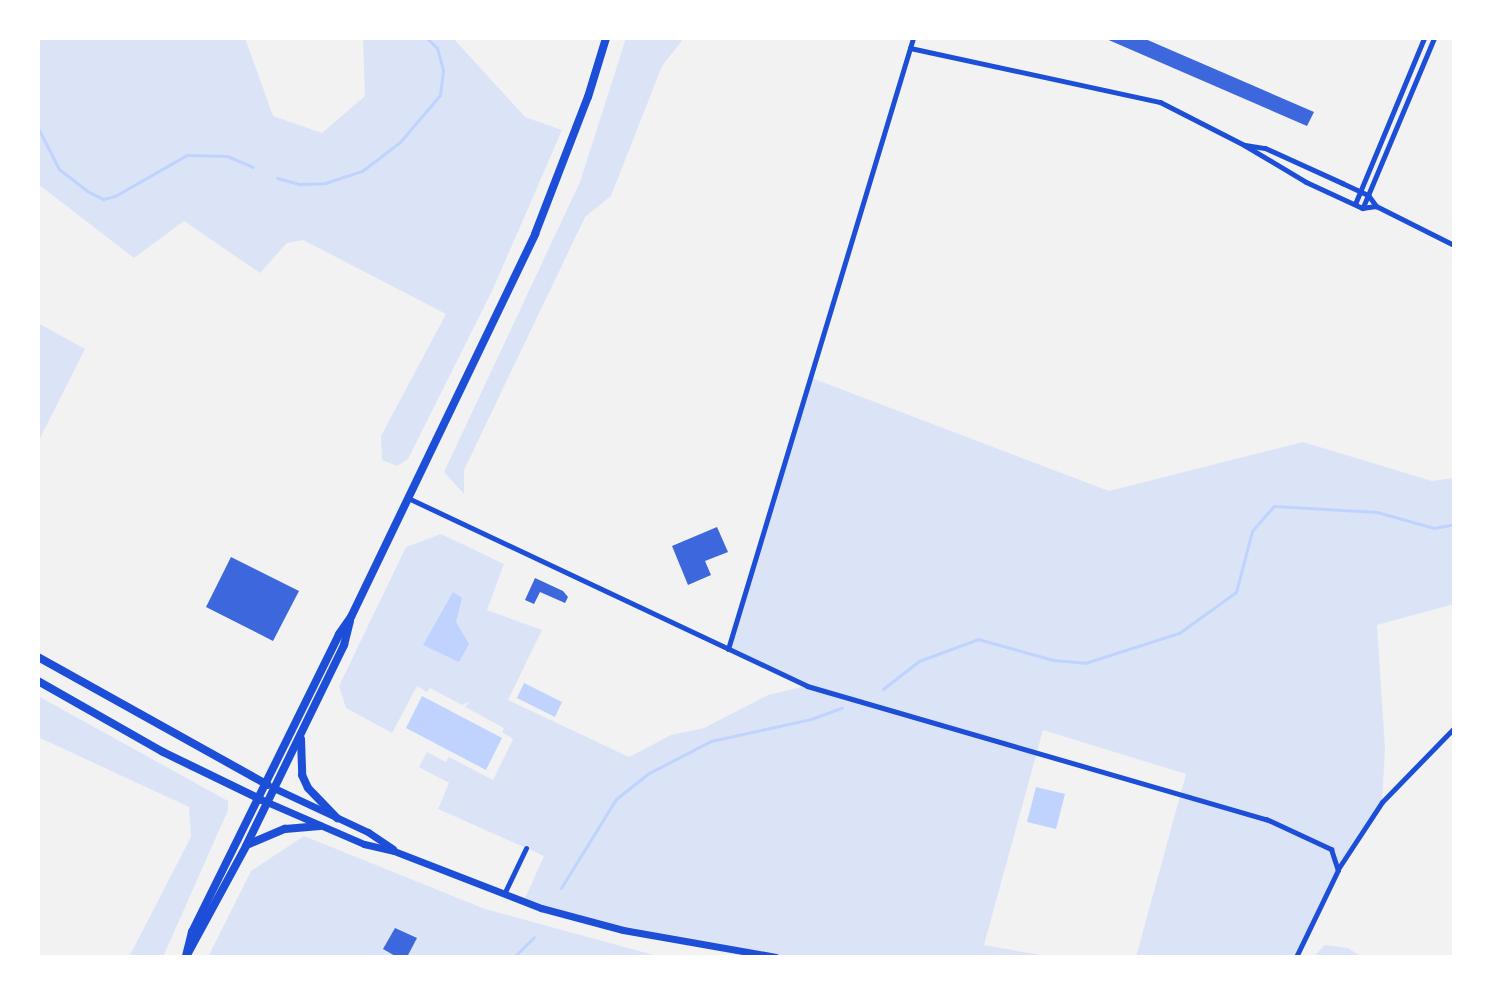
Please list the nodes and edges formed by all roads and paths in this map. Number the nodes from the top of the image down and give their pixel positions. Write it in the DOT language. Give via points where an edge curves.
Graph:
graph roads {
  1 [pos="606,38"];
  2 [pos="913,38"];
  3 [pos="1424,38"];
  4 [pos="1434,38"];
  5 [pos="910,48"];
  6 [pos="1244,145"];
  7 [pos="1360,191"];
  8 [pos="1368,195"];
  9 [pos="1355,204"];
  10 [pos="1376,206"];
  11 [pos="1362,208"];
  12 [pos="1454,245"];
  13 [pos="408,498"];
  14 [pos="351,617"];
  15 [pos="728,649"];
  16 [pos="38,657"];
  17 [pos="38,681"];
  18 [pos="1454,728"];
  19 [pos="302,731"];
  20 [pos="270,786"];
  21 [pos="262,800"];
  22 [pos="337,818"];
  23 [pos="320,826"];
  24 [pos="246,846"];
  25 [pos="526,848"];
  26 [pos="394,851"];
  27 [pos="1338,870"];
  28 [pos="504,896"];
  29 [pos="186,957"];
  30 [pos="776,957"];
  31 [pos="1296,957"];
  1 -- 13 [label="main road" via="535,234"];
  2 -- 5 [label="street"];
  3 -- 7 [label="street"];
  4 -- 8 [label="street"];
  5 -- 6 [label="street" via="1145,98"];
  5 -- 15 [label="street"];
  6 -- 7 [label="street" via="1277,153"];
  6 -- 9 [label="street"];
  7 -- 8 [label="street"];
  7 -- 9 [label="street"];
  8 -- 10 [label="street"];
  8 -- 11 [label="street"];
  9 -- 11 [label="street"];
  10 -- 11 [label="street"];
  10 -- 12 [label="street"];
  13 -- 14 [label="main road"];
  13 -- 15 [label="street"];
  14 -- 19 [label="main road" via="344,645"];
  14 -- 20 [label="main road"];
  15 -- 27 [label="street" via="831,694 1266,819 1331,849"];
  16 -- 20 [label="main road"];
  17 -- 21 [label="main road" via="145,743"];
  18 -- 27 [label="street" via="1382,802"];
  19 -- 20 [label="main road"];
  19 -- 22 [label="main road" via="302,775 315,799"];
  20 -- 21 [label="main road"];
  20 -- 22 [label="street"];
  21 -- 23 [label="street"];
  21 -- 24 [label="main road"];
  21 -- 29 [label="main road" via="192,932"];
  22 -- 26 [label="street"];
  23 -- 24 [label="main road" via="285,829"];
  23 -- 26 [label="street"];
  24 -- 29 [label="main road"];
  25 -- 28 [label="street"];
  26 -- 28 [label="street"];
  27 -- 31 [label="street"];
  28 -- 30 [label="street" via="623,930"];
}
